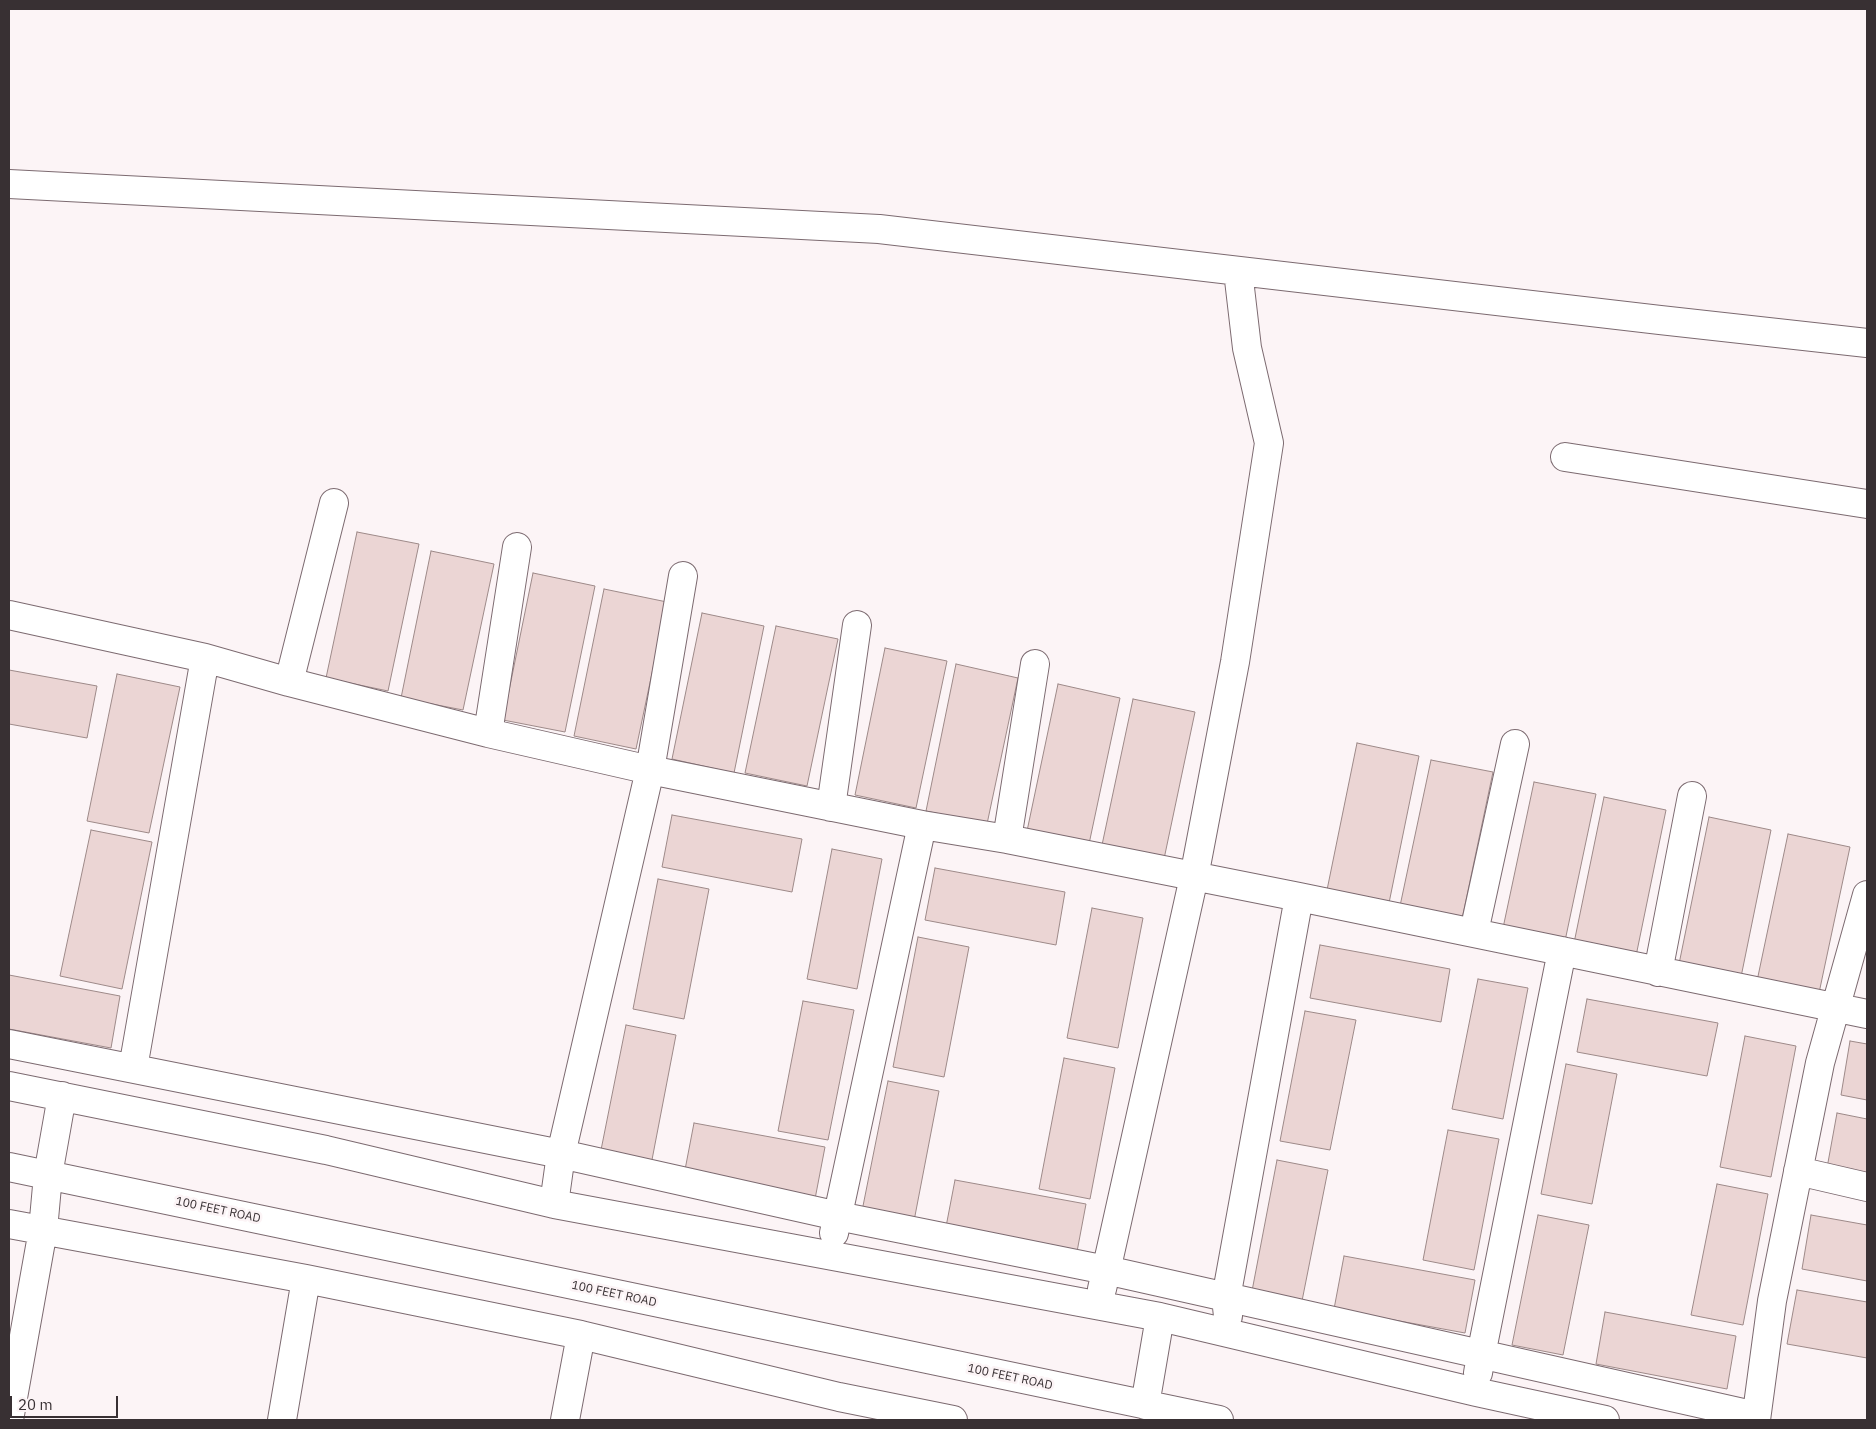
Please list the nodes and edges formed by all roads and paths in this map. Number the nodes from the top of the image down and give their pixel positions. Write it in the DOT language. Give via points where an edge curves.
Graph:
graph roads {
  1 [pos="9,184"];
  2 [pos="1238,271"];
  3 [pos="1867,342"];
  4 [pos="1565,456"];
  5 [pos="334,503"];
  6 [pos="1867,504"];
  7 [pos="517,547"];
  8 [pos="683,576"];
  9 [pos="9,616"];
  10 [pos="856,625"];
  11 [pos="205,658"];
  12 [pos="1035,664"];
  13 [pos="289,682"];
  14 [pos="488,733"];
  15 [pos="1515,744"];
  16 [pos="650,770"];
  17 [pos="1692,796"];
  18 [pos="831,807"];
  19 [pos="922,825"];
  20 [pos="1007,838"];
  21 [pos="1194,877"];
  22 [pos="1867,895"];
  23 [pos="1300,897"];
  24 [pos="1474,932"];
  25 [pos="1562,951"];
  26 [pos="1658,972"];
  27 [pos="1836,1009"];
  28 [pos="1867,1014"];
  29 [pos="9,1044"];
  30 [pos="132,1068"];
  31 [pos="9,1086"];
  32 [pos="62,1096"];
  33 [pos="562,1154"];
  34 [pos="9,1167"];
  35 [pos="1798,1171"];
  36 [pos="48,1174"];
  37 [pos="1867,1187"];
  38 [pos="554,1204"];
  39 [pos="838,1216"];
  40 [pos="9,1224"];
  41 [pos="43,1230"];
  42 [pos="831,1254"];
  43 [pos="1106,1270"];
  44 [pos="306,1279"];
  45 [pos="1226,1298"];
  46 [pos="1098,1305"];
  47 [pos="1160,1317"];
  48 [pos="1230,1333"];
  49 [pos="581,1335"];
  50 [pos="1480,1355"];
  51 [pos="1476,1392"];
  52 [pos="1145,1405"];
  53 [pos="836,1409"];
  54 [pos="1756,1418"];
  55 [pos="9,1420"];
  56 [pos="282,1420"];
  57 [pos="565,1420"];
  58 [pos="953,1420"];
  59 [pos="1219,1420"];
  60 [pos="1605,1420"];
  1 -- 2 [label="street" via="879,229"];
  2 -- 3 [label="street"];
  2 -- 21 [label="street" via="1247,348 1269,443 1235,662"];
  4 -- 6 [label="street"];
  5 -- 13 [label="street"];
  7 -- 14 [label="street"];
  8 -- 16 [label="street"];
  9 -- 11 [label="street"];
  10 -- 18 [label="street"];
  11 -- 13 [label="street"];
  11 -- 30 [label="street"];
  12 -- 20 [label="street"];
  13 -- 14 [label="street"];
  14 -- 16 [label="street"];
  15 -- 24 [label="street"];
  16 -- 18 [label="street"];
  16 -- 33 [label="street"];
  17 -- 26 [label="street"];
  18 -- 19 [label="street"];
  19 -- 20 [label="street"];
  19 -- 39 [label="street"];
  20 -- 21 [label="street"];
  21 -- 23 [label="street"];
  21 -- 43 [label="street"];
  22 -- 27 [label="street"];
  23 -- 24 [label="street"];
  23 -- 45 [label="street"];
  24 -- 25 [label="street"];
  25 -- 26 [label="street"];
  25 -- 50 [label="street"];
  26 -- 27 [label="street"];
  27 -- 28 [label="street"];
  27 -- 35 [label="street" via="1820,1063"];
  29 -- 30 [label="street"];
  30 -- 33 [label="street"];
  31 -- 32 [label="street"];
  32 -- 36 [label="street"];
  32 -- 38 [label="street" via="326,1150"];
  33 -- 38 [label="street"];
  33 -- 39 [label="street"];
  34 -- 36 [label="street, 100 FEET ROAD"];
  35 -- 37 [label="street"];
  35 -- 54 [label="street" via="1772,1301"];
  36 -- 41 [label="street"];
  36 -- 52 [label="street, 100 FEET ROAD"];
  38 -- 42 [label="street"];
  39 -- 42 [label="street"];
  39 -- 43 [label="street"];
  40 -- 41 [label="street"];
  41 -- 44 [label="street"];
  41 -- 55 [label="street"];
  42 -- 46 [label="street"];
  43 -- 45 [label="street"];
  43 -- 46 [label="street"];
  44 -- 49 [label="street"];
  44 -- 56 [label="street"];
  45 -- 48 [label="street"];
  45 -- 50 [label="street"];
  46 -- 47 [label="street"];
  47 -- 48 [label="street"];
  47 -- 52 [label="street"];
  48 -- 51 [label="street"];
  49 -- 53 [label="street"];
  49 -- 57 [label="street"];
  50 -- 51 [label="street"];
  50 -- 54 [label="street"];
  51 -- 60 [label="street"];
  52 -- 59 [label="street, 100 FEET ROAD"];
  53 -- 58 [label="street"];
}
